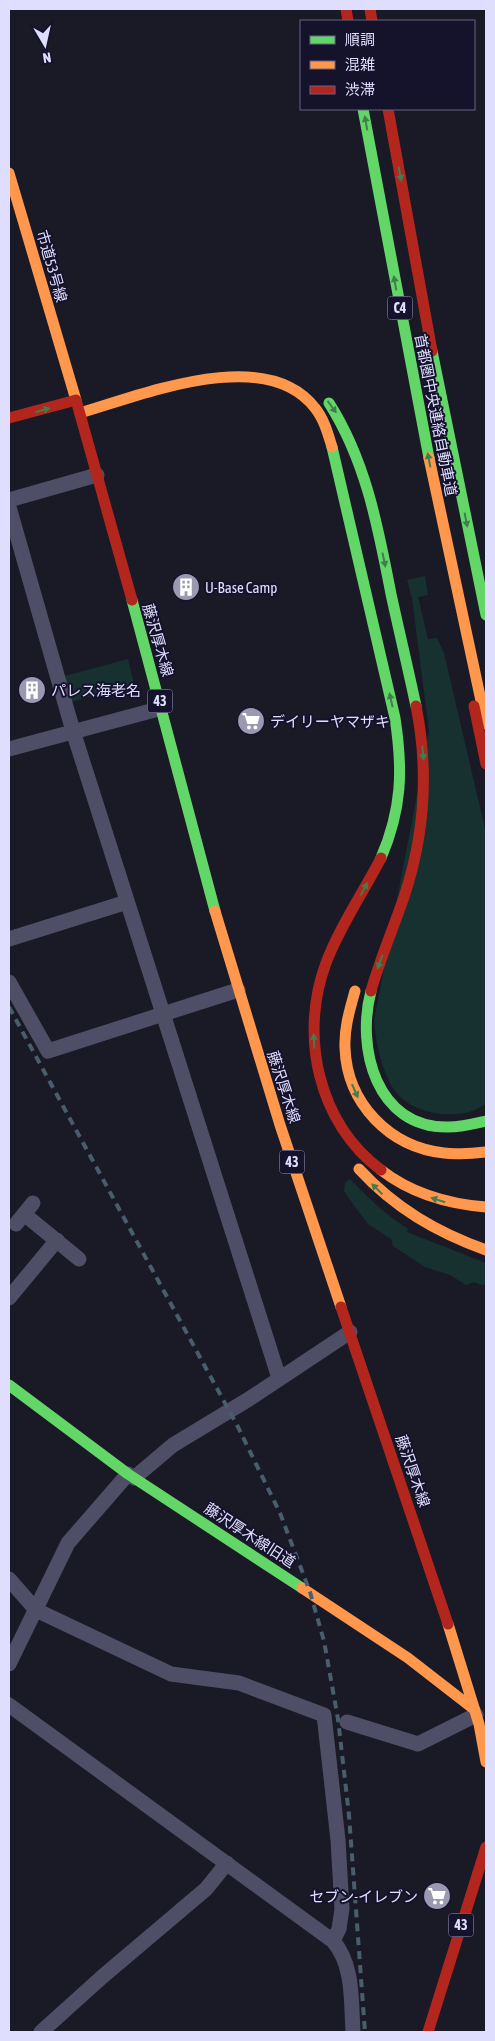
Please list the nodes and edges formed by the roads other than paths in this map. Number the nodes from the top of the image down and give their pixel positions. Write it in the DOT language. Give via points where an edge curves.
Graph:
graph roads {
  1 [pos="363,110"];
  2 [pos="388,110"];
  3 [pos="9,173"];
  4 [pos="439,386"];
  5 [pos="320,391"];
  6 [pos="80,399"];
  7 [pos="75,414"];
  8 [pos="9,418"];
  9 [pos="97,475"];
  10 [pos="9,500"];
  11 [pos="9,507"];
  12 [pos="438,507"];
  13 [pos="484,546"];
  14 [pos="486,615"];
  15 [pos="162,708"];
  16 [pos="486,724"];
  17 [pos="72,731"];
  18 [pos="9,749"];
  19 [pos="486,764"];
  20 [pos="413,865"];
  21 [pos="127,902"];
  22 [pos="9,939"];
  23 [pos="369,959"];
  24 [pos="9,982"];
  25 [pos="357,984"];
  26 [pos="238,990"];
  27 [pos="163,1014"];
  28 [pos="317,1069"];
  29 [pos="486,1121"];
  30 [pos="344,1149"];
  31 [pos="486,1152"];
  32 [pos="351,1160"];
  33 [pos="486,1207"];
  34 [pos="24,1214"];
  35 [pos="56,1240"];
  36 [pos="482,1249"];
  37 [pos="79,1259"];
  38 [pos="9,1298"];
  39 [pos="350,1332"];
  40 [pos="279,1378"];
  41 [pos="9,1386"];
  42 [pos="131,1476"];
  43 [pos="9,1579"];
  44 [pos="36,1610"];
  45 [pos="9,1664"];
  46 [pos="9,1704"];
  47 [pos="479,1720"];
  48 [pos="347,1722"];
  49 [pos="486,1762"];
  50 [pos="486,1847"];
  51 [pos="227,1863"];
  52 [pos="334,1941"];
  53 [pos="40,2032"];
  54 [pos="353,2032"];
  55 [pos="428,2032"];
  12 -- 1 [label="main road, 首都圏中央連絡自動車道 / C4, one-way"];
  2 -- 4 [label="main road, 首都圏中央連絡自動車道 / C4, one-way"];
  3 -- 6 [label="main road, 市道53号線" via="66,368"];
  4 -- 13 [label="main road"];
  4 -- 14 [label="main road, 首都圏中央連絡自動車道 / C4, one-way"];
  5 -- 20 [label="main road, one-way" via="350,438 368,489 416,712 424,790 422,822"];
  6 -- 7 [label="main road, 藤沢厚木線 / 43"];
  8 -- 6 [label="main road, one-way"];
  7 -- 9 [label="main road, 藤沢厚木線 / 43"];
  28 -- 7 [label="main road, one-way" via="313,1028 326,964 388,840 400,798 401,774 395,718 323,421 312,404 296,391 279,382 251,377 197,382"];
  9 -- 10 [label="street"];
  9 -- 15 [label="main road, 藤沢厚木線 / 43"];
  11 -- 17 [label="street"];
  12 -- 16 [label="main road, 首都圏中央連絡自動車道 / C4"];
  12 -- 19 [label="main road" via="448,584"];
  15 -- 17 [label="street"];
  15 -- 26 [label="main road, 藤沢厚木線 / 43"];
  17 -- 18 [label="street"];
  17 -- 21 [label="street"];
  20 -- 23 [label="main road"];
  20 -- 29 [label="main road, one-way" via="368,999 366,1039 372,1072 392,1104 411,1118 440,1128 456,1129"];
  21 -- 22 [label="street"];
  21 -- 27 [label="street"];
  24 -- 27 [label="street" via="48,1051"];
  25 -- 31 [label="main road, one-way" via="347,1020 347,1070 358,1098 375,1121 410,1144 430,1151"];
  26 -- 27 [label="street"];
  26 -- 39 [label="main road, 藤沢厚木線 / 43"];
  27 -- 40 [label="street"];
  28 -- 30 [label="main road" via="328,1118"];
  33 -- 28 [label="main road, one-way" via="434,1199 397,1181 365,1158 341,1128"];
  36 -- 32 [label="main road, one-way" via="440,1232 403,1211"];
  34 -- 35 [label="street"];
  35 -- 37 [label="street"];
  35 -- 38 [label="street"];
  39 -- 40 [label="street"];
  39 -- 47 [label="main road, 藤沢厚木線 / 43"];
  40 -- 42 [label="street" via="173,1445"];
  41 -- 42 [label="main road, 藤沢厚木線旧道"];
  42 -- 44 [label="street" via="68,1543"];
  42 -- 47 [label="main road, 藤沢厚木線旧道" via="408,1658"];
  43 -- 44 [label="street"];
  44 -- 45 [label="street"];
  44 -- 52 [label="street" via="171,1674 239,1683 324,1715 342,1909"];
  46 -- 51 [label="street"];
  47 -- 48 [label="street" via="418,1744"];
  47 -- 49 [label="main road, 藤沢厚木線 / 43"];
  50 -- 55 [label="main road, 43"];
  51 -- 52 [label="street"];
  51 -- 53 [label="street" via="206,1889"];
  52 -- 54 [label="street" via="345,1959 348,1972"];
}
